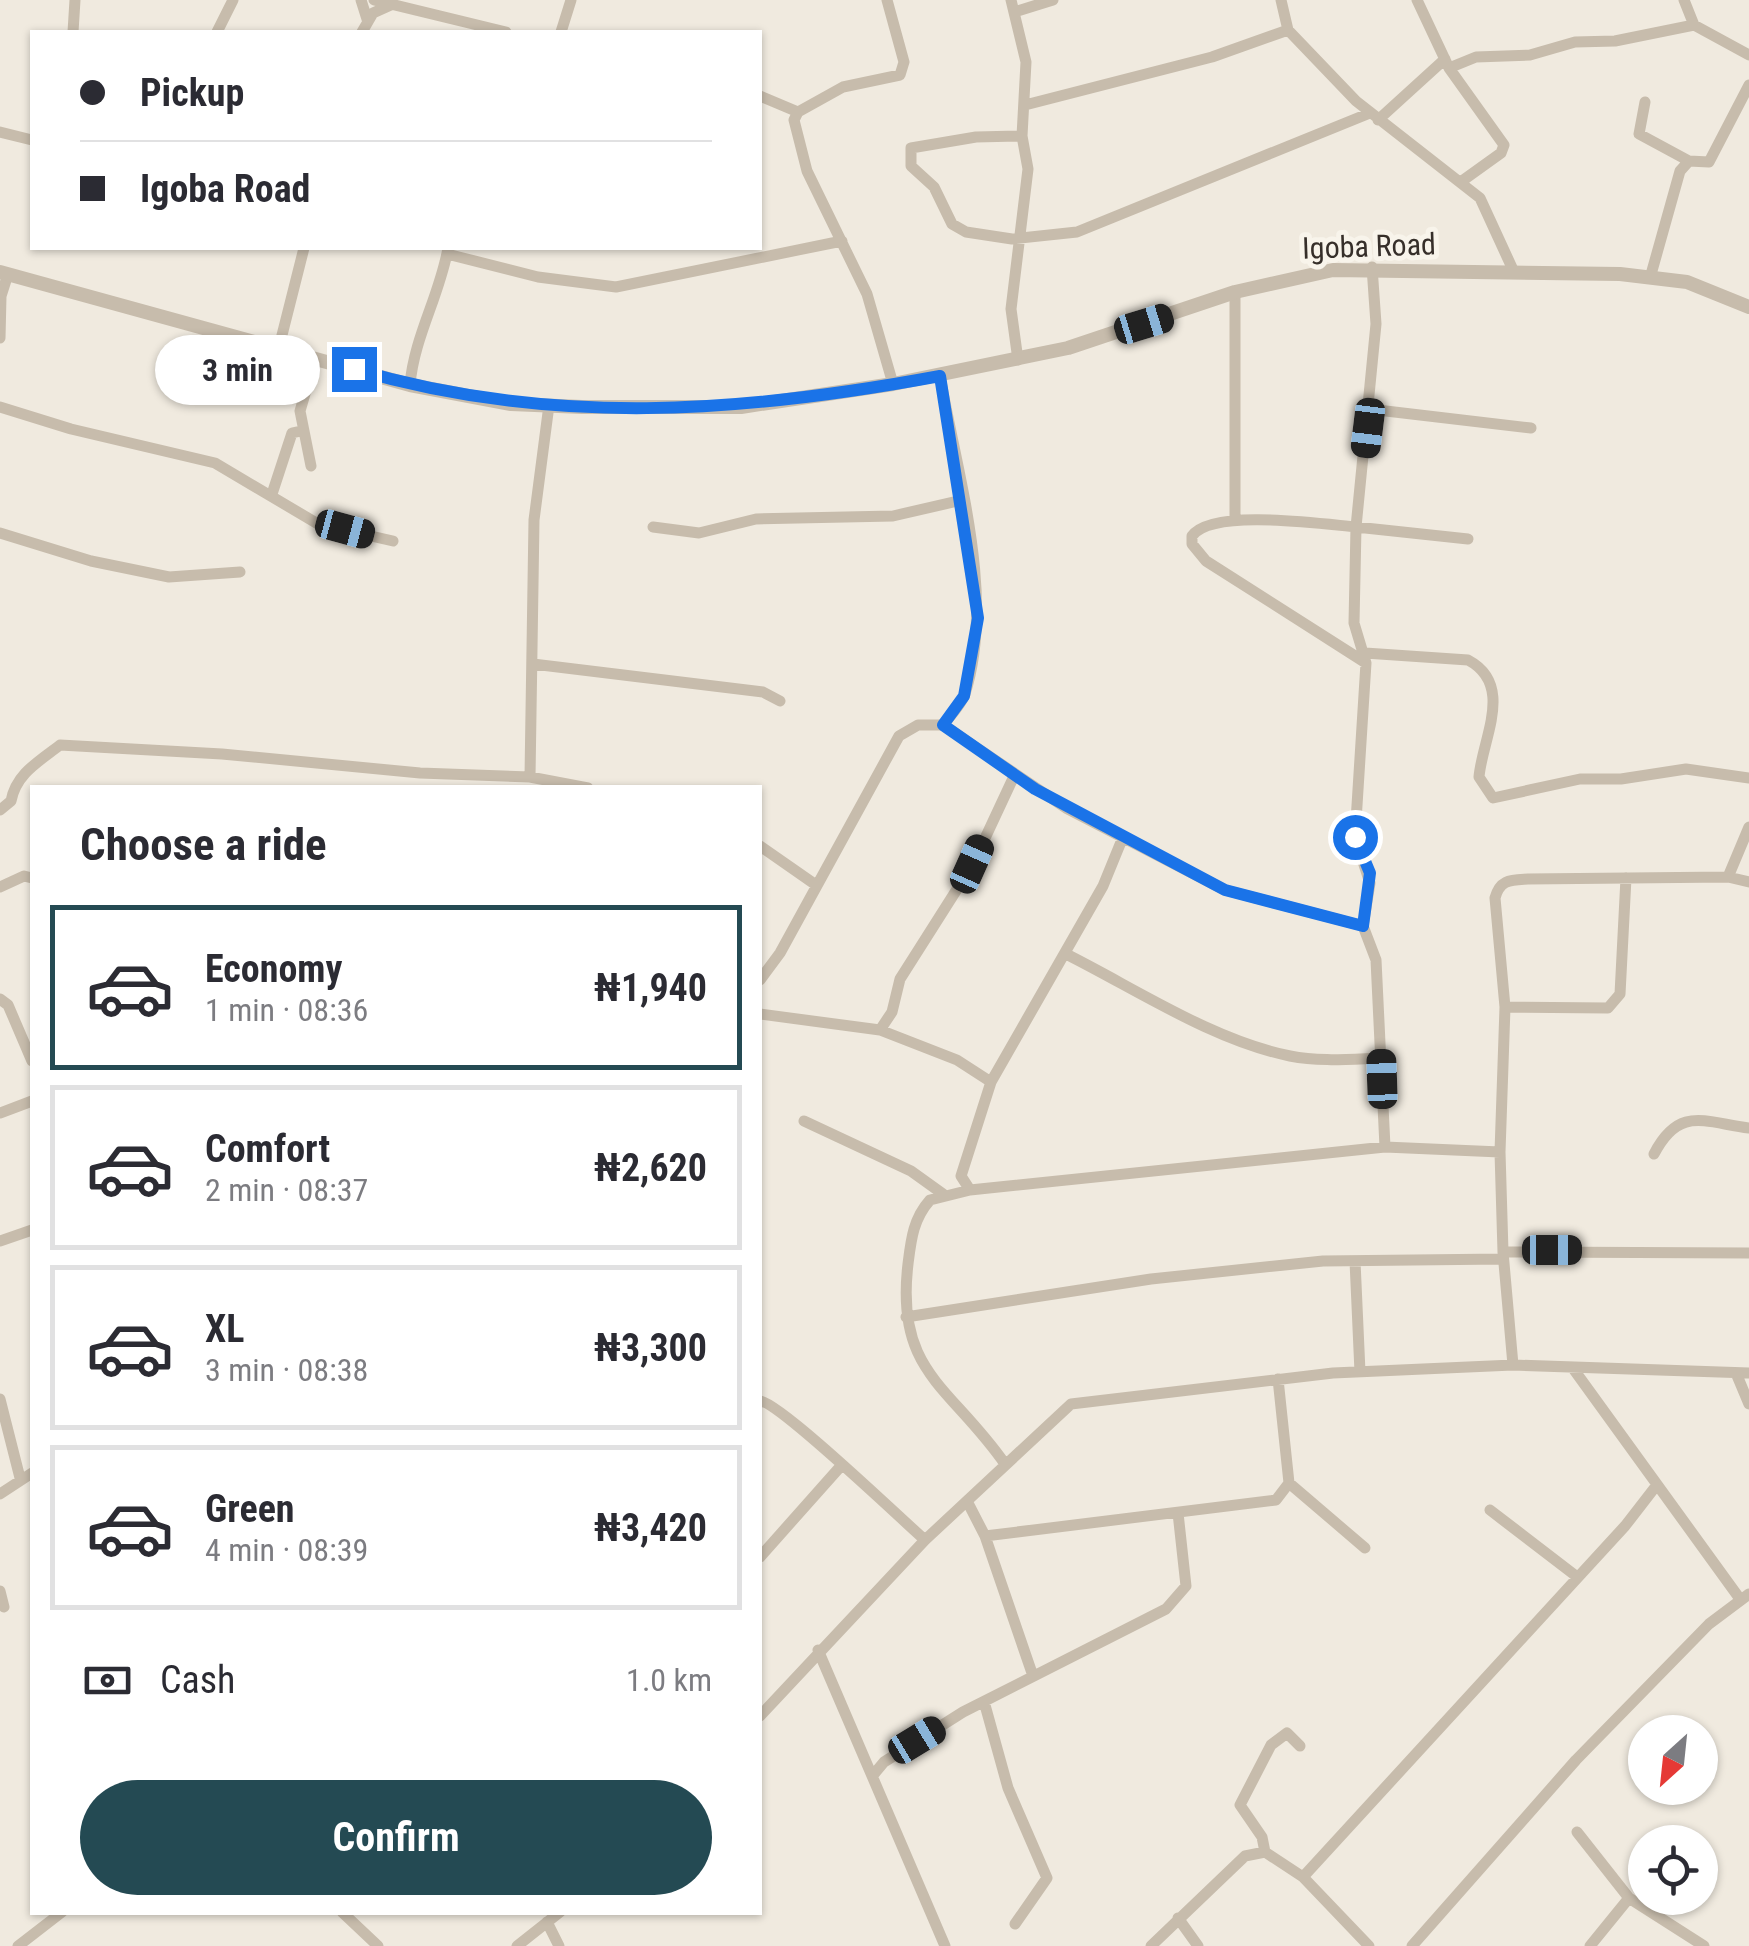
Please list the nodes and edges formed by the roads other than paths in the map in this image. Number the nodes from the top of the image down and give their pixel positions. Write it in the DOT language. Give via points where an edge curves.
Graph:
graph roads {
  1 [pos="75,0"];
  2 [pos="233,0"];
  3 [pos="361,0"];
  4 [pos="374,0"];
  5 [pos="570,0"];
  6 [pos="887,0"];
  7 [pos="1053,0"];
  8 [pos="1281,0"];
  9 [pos="1416,0"];
  10 [pos="1684,0"];
  11 [pos="393,4"];
  12 [pos="1013,6"];
  13 [pos="367,19"];
  14 [pos="1694,24"];
  15 [pos="74,30"];
  16 [pos="217,30"];
  17 [pos="363,30"];
  18 [pos="498,30"];
  19 [pos="562,30"];
  20 [pos="1288,30"];
  21 [pos="1749,55"];
  22 [pos="1447,63"];
  23 [pos="1749,85"];
  24 [pos="762,97"];
  25 [pos="1645,102"];
  26 [pos="1025,106"];
  27 [pos="798,112"];
  28 [pos="1374,117"];
  29 [pos="0,132"];
  30 [pos="1022,136"];
  31 [pos="30,140"];
  32 [pos="1689,161"];
  33 [pos="1462,182"];
  34 [pos="1020,238"];
  35 [pos="842,241"];
  36 [pos="303,250"];
  37 [pos="448,251"];
  38 [pos="1372,267"];
  39 [pos="1514,272"];
  40 [pos="4,273"];
  41 [pos="1650,278"];
  42 [pos="1235,292"];
  43 [pos="1749,307"];
  44 [pos="0,338"];
  45 [pos="278,351"];
  46 [pos="314,360"];
  47 [pos="1018,360"];
  48 [pos="940,376"];
  49 [pos="893,384"];
  50 [pos="410,385"];
  51 [pos="549,405"];
  52 [pos="0,407"];
  53 [pos="1369,409"];
  54 [pos="1530,428"];
  55 [pos="301,431"];
  56 [pos="310,466"];
  57 [pos="272,494"];
  58 [pos="962,500"];
  59 [pos="1234,520"];
  60 [pos="653,527"];
  61 [pos="1356,527"];
  62 [pos="0,533"];
  63 [pos="1468,539"];
  64 [pos="393,541"];
  65 [pos="240,572"];
  66 [pos="1365,658"];
  67 [pos="533,664"];
  68 [pos="780,700"];
  69 [pos="943,725"];
  70 [pos="1015,774"];
  71 [pos="530,777"];
  72 [pos="1749,778"];
  73 [pos="572,785"];
  74 [pos="0,810"];
  75 [pos="1749,827"];
  76 [pos="1123,836"];
  77 [pos="762,847"];
  78 [pos="1728,876"];
  79 [pos="30,878"];
  80 [pos="1626,878"];
  81 [pos="1749,882"];
  82 [pos="816,885"];
  83 [pos="0,887"];
  84 [pos="1363,926"];
  85 [pos="1066,954"];
  86 [pos="762,977"];
  87 [pos="0,999"];
  88 [pos="1505,1008"];
  89 [pos="762,1014"];
  90 [pos="880,1030"];
  91 [pos="30,1056"];
  92 [pos="1382,1058"];
  93 [pos="991,1082"];
  94 [pos="30,1102"];
  95 [pos="0,1113"];
  96 [pos="804,1120"];
  97 [pos="1749,1128"];
  98 [pos="1384,1147"];
  99 [pos="1500,1152"];
  100 [pos="1654,1154"];
  101 [pos="970,1190"];
  102 [pos="942,1194"];
  103 [pos="30,1231"];
  104 [pos="0,1241"];
  105 [pos="1749,1252"];
  106 [pos="1503,1255"];
  107 [pos="1356,1260"];
  108 [pos="906,1317"];
  109 [pos="1513,1365"];
  110 [pos="1572,1368"];
  111 [pos="1360,1372"];
  112 [pos="1742,1373"];
  113 [pos="1278,1379"];
  114 [pos="0,1399"];
  115 [pos="762,1403"];
  116 [pos="1749,1404"];
  117 [pos="1005,1464"];
  118 [pos="840,1466"];
  119 [pos="30,1473"];
  120 [pos="20,1478"];
  121 [pos="1289,1482"];
  122 [pos="1656,1486"];
  123 [pos="0,1494"];
  124 [pos="967,1501"];
  125 [pos="1490,1510"];
  126 [pos="1178,1513"];
  127 [pos="985,1536"];
  128 [pos="924,1540"];
  129 [pos="1365,1548"];
  130 [pos="762,1555"];
  131 [pos="1576,1576"];
  132 [pos="0,1591"];
  133 [pos="1744,1597"];
  134 [pos="4,1607"];
  135 [pos="818,1650"];
  136 [pos="1033,1676"];
  137 [pos="986,1704"];
  138 [pos="762,1714"];
  139 [pos="1300,1746"];
  140 [pos="874,1774"];
  141 [pos="1577,1832"];
  142 [pos="1264,1852"];
  143 [pos="1303,1877"];
  144 [pos="1628,1898"];
  145 [pos="58,1915"];
  146 [pos="345,1915"];
  147 [pos="1655,1915"];
  148 [pos="552,1916"];
  149 [pos="1178,1918"];
  150 [pos="1015,1924"];
  151 [pos="22,1945"];
  152 [pos="378,1946"];
  153 [pos="517,1946"];
  154 [pos="560,1946"];
  155 [pos="945,1946"];
  156 [pos="1151,1946"];
  157 [pos="1198,1946"];
  158 [pos="1369,1946"];
  159 [pos="1412,1946"];
  160 [pos="1590,1946"];
  161 [pos="1704,1946"];
  1 -- 15 [label="street"];
  2 -- 16 [label="street"];
  3 -- 13 [label="street"];
  4 -- 11 [label="street"];
  5 -- 19 [label="street"];
  6 -- 27 [label="street" via="904,62 900,74 843,87"];
  7 -- 12 [label="street"];
  8 -- 20 [label="street"];
  9 -- 22 [label="street"];
  10 -- 14 [label="street"];
  11 -- 13 [label="street"];
  11 -- 18 [label="street"];
  12 -- 26 [label="street" via="1026,62"];
  13 -- 17 [label="street"];
  14 -- 21 [label="street"];
  14 -- 22 [label="street" via="1530,55"];
  20 -- 26 [label="street" via="1212,58"];
  20 -- 28 [label="street"];
  22 -- 28 [label="street"];
  22 -- 33 [label="street" via="1504,145"];
  23 -- 32 [label="street" via="1709,162"];
  24 -- 27 [label="street"];
  25 -- 32 [label="street" via="1639,134"];
  26 -- 30 [label="street"];
  27 -- 35 [label="street" via="794,120 807,171"];
  28 -- 33 [label="street"];
  28 -- 34 [label="street" via="1077,232"];
  29 -- 31 [label="street"];
  30 -- 34 [label="street" via="1028,168"];
  30 -- 34 [label="street" via="910,148 911,166 934,187 952,224 966,232"];
  32 -- 41 [label="street" via="1670,198"];
  33 -- 39 [label="street" via="1490,215"];
  34 -- 47 [label="street" via="1011,309"];
  35 -- 37 [label="street" via="616,287 538,277"];
  35 -- 49 [label="street" via="867,294"];
  36 -- 45 [label="street"];
  37 -- 50 [label="street"];
  38 -- 39 [label="street, Igoba Road"];
  38 -- 42 [label="street, Igoba Road" via="1291,276"];
  38 -- 53 [label="street" via="1376,324"];
  39 -- 41 [label="street, Igoba Road"];
  40 -- 44 [label="street"];
  40 -- 45 [label="street, Igoba Road"];
  41 -- 43 [label="street, Igoba Road" via="1687,282"];
  42 -- 47 [label="street, Igoba Road"];
  42 -- 59 [label="street"];
  45 -- 46 [label="street, Igoba Road"];
  46 -- 50 [label="street, Igoba Road"];
  46 -- 55 [label="street"];
  47 -- 48 [label="street, Igoba Road"];
  48 -- 49 [label="street, Igoba Road"];
  48 -- 58 [label="street"];
  49 -- 51 [label="street, Igoba Road" via="742,407"];
  50 -- 51 [label="street, Igoba Road"];
  51 -- 67 [label="street" via="534,520"];
  52 -- 57 [label="street" via="216,463"];
  53 -- 54 [label="street"];
  53 -- 61 [label="street"];
  55 -- 56 [label="street"];
  55 -- 57 [label="street" via="292,434"];
  57 -- 64 [label="street" via="318,524"];
  58 -- 60 [label="street" via="893,516 756,519 700,533"];
  58 -- 69 [label="street" via="978,618 964,696"];
  59 -- 61 [label="street"];
  59 -- 66 [label="street" via="1194,531 1192,544 1206,562"];
  61 -- 63 [label="street"];
  61 -- 66 [label="street" via="1354,622"];
  62 -- 65 [label="street" via="91,562 169,577"];
  66 -- 72 [label="street" via="1452,658 1478,666 1493,699 1480,777 1493,798 1580,779 1686,769"];
  66 -- 84 [label="street" via="1355,837 1370,873"];
  67 -- 68 [label="street" via="763,692"];
  67 -- 71 [label="street"];
  69 -- 70 [label="street"];
  69 -- 82 [label="street" via="918,725 899,736"];
  70 -- 76 [label="street"];
  70 -- 90 [label="street" via="972,864 900,979"];
  71 -- 73 [label="street"];
  71 -- 74 [label="street" via="60,745 22,773"];
  75 -- 78 [label="street"];
  76 -- 84 [label="street" via="1249,899"];
  76 -- 85 [label="street"];
  77 -- 82 [label="street"];
  78 -- 80 [label="street"];
  78 -- 81 [label="street"];
  79 -- 83 [label="street"];
  80 -- 88 [label="street" via="1620,994 1614,1003"];
  80 -- 88 [label="street" via="1498,886"];
  82 -- 86 [label="street"];
  84 -- 92 [label="street" via="1376,960"];
  85 -- 92 [label="street" via="1207,1025 1285,1055"];
  85 -- 93 [label="street"];
  87 -- 91 [label="street"];
  88 -- 99 [label="street"];
  89 -- 90 [label="street"];
  90 -- 93 [label="street" via="957,1060"];
  92 -- 98 [label="street"];
  93 -- 101 [label="street" via="961,1176"];
  94 -- 95 [label="street"];
  96 -- 102 [label="street" via="911,1170"];
  97 -- 100 [label="street" via="1686,1120 1666,1131"];
  98 -- 99 [label="street"];
  98 -- 101 [label="street"];
  99 -- 106 [label="street"];
  101 -- 102 [label="street"];
  102 -- 108 [label="street" via="923,1207 912,1234"];
  103 -- 104 [label="street"];
  105 -- 106 [label="street"];
  106 -- 107 [label="street"];
  106 -- 109 [label="street"];
  107 -- 108 [label="street" via="1151,1278"];
  107 -- 111 [label="street"];
  108 -- 117 [label="street" via="911,1345 926,1371"];
  109 -- 110 [label="street"];
  109 -- 111 [label="street"];
  110 -- 112 [label="street"];
  110 -- 122 [label="street"];
  111 -- 113 [label="street"];
  112 -- 116 [label="street"];
  113 -- 117 [label="street" via="1072,1404"];
  113 -- 121 [label="street"];
  114 -- 120 [label="street"];
  115 -- 118 [label="street" via="786,1414"];
  117 -- 124 [label="street"];
  118 -- 128 [label="street"];
  118 -- 130 [label="street"];
  119 -- 120 [label="street"];
  120 -- 123 [label="street"];
  121 -- 126 [label="street" via="1276,1500"];
  121 -- 129 [label="street"];
  122 -- 131 [label="street"];
  122 -- 133 [label="street"];
  124 -- 127 [label="street"];
  124 -- 128 [label="street"];
  125 -- 131 [label="street"];
  126 -- 127 [label="street"];
  126 -- 136 [label="street" via="1182,1596"];
  127 -- 136 [label="street"];
  128 -- 135 [label="street"];
  131 -- 143 [label="street"];
  132 -- 134 [label="street"];
  133 -- 159 [label="street" via="1674,1658 1553,1784"];
  135 -- 138 [label="street"];
  135 -- 140 [label="street"];
  136 -- 137 [label="street"];
  137 -- 140 [label="street" via="917,1740"];
  137 -- 150 [label="street" via="1008,1788 1048,1878"];
  139 -- 142 [label="street" via="1287,1733 1272,1745 1240,1805 1262,1836"];
  140 -- 155 [label="street"];
  141 -- 144 [label="street"];
  142 -- 143 [label="street"];
  142 -- 149 [label="street" via="1245,1856"];
  143 -- 158 [label="street"];
  144 -- 160 [label="street"];
  145 -- 151 [label="street"];
  146 -- 152 [label="street"];
  147 -- 161 [label="street"];
  148 -- 153 [label="street"];
  148 -- 154 [label="street"];
  149 -- 156 [label="street"];
  149 -- 157 [label="street"];
}
